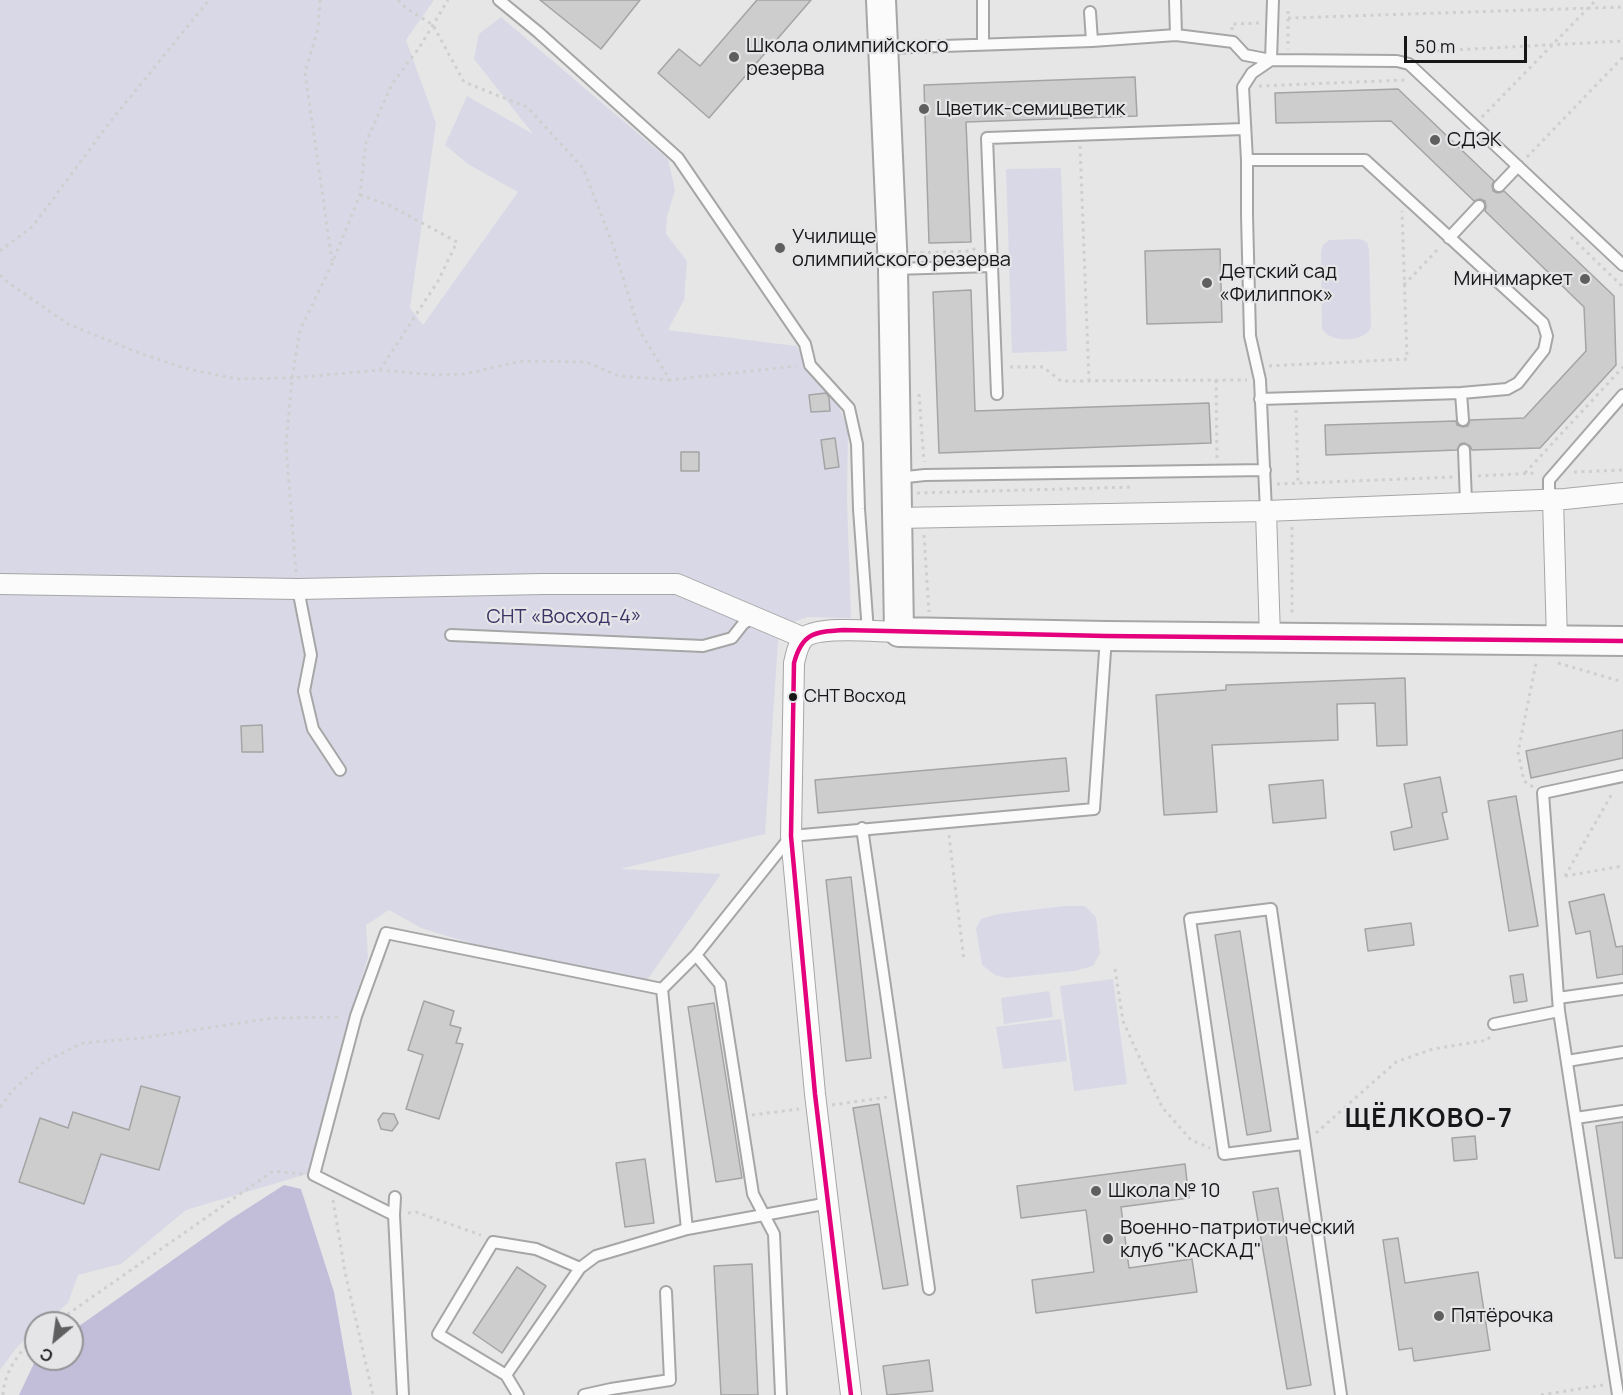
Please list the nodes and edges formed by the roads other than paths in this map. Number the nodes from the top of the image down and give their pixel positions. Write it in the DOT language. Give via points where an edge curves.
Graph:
graph roads {
  1 [pos="499,0"];
  2 [pos="881,0"];
  3 [pos="983,0"];
  4 [pos="1174,0"];
  5 [pos="1273,0"];
  6 [pos="1090,12"];
  7 [pos="1176,35"];
  8 [pos="1092,41"];
  9 [pos="983,43"];
  10 [pos="883,48"];
  11 [pos="1272,60"];
  12 [pos="1244,129"];
  13 [pos="1247,160"];
  14 [pos="1518,166"];
  15 [pos="1499,186"];
  16 [pos="1479,206"];
  17 [pos="1449,237"];
  18 [pos="892,261"];
  19 [pos="1623,265"];
  20 [pos="992,266"];
  21 [pos="1461,393"];
  22 [pos="997,394"];
  23 [pos="1623,395"];
  24 [pos="1260,399"];
  25 [pos="1462,420"];
  26 [pos="1464,450"];
  27 [pos="1265,470"];
  28 [pos="897,478"];
  29 [pos="1623,493"];
  30 [pos="1553,499"];
  31 [pos="1466,502"];
  32 [pos="1266,511"];
  33 [pos="897,518"];
  34 [pos="0,584"];
  35 [pos="298,588"];
  36 [pos="753,616"];
  37 [pos="1281,631"];
  38 [pos="868,632"];
  39 [pos="899,632"];
  40 [pos="451,635"];
  41 [pos="1106,636"];
  42 [pos="804,638"];
  43 [pos="1623,641"];
  44 [pos="1547,652"];
  45 [pos="340,770"];
  46 [pos="1623,776"];
  47 [pos="862,828"];
  48 [pos="791,836"];
  49 [pos="696,955"];
  50 [pos="1623,988"];
  51 [pos="662,989"];
  52 [pos="1558,998"];
  53 [pos="1559,1011"];
  54 [pos="1494,1024"];
  55 [pos="1623,1052"];
  56 [pos="1567,1061"];
  57 [pos="1623,1111"];
  58 [pos="1576,1118"];
  59 [pos="1303,1144"];
  60 [pos="395,1197"];
  61 [pos="829,1203"];
  62 [pos="394,1215"];
  63 [pos="765,1215"];
  64 [pos="687,1229"];
  65 [pos="580,1268"];
  66 [pos="929,1288"];
  67 [pos="666,1292"];
  68 [pos="506,1375"];
  69 [pos="403,1395"];
  70 [pos="518,1395"];
  71 [pos="584,1395"];
  72 [pos="781,1395"];
  73 [pos="851,1395"];
  74 [pos="1341,1395"];
  75 [pos="1618,1395"];
  1 -- 38 [label="lane" via="678,158 805,344 810,365 849,408 857,444"];
  2 -- 10 [label="street"];
  3 -- 9 [label="lane"];
  4 -- 7 [label="lane"];
  5 -- 11 [label="lane"];
  6 -- 8 [label="lane"];
  7 -- 8 [label="lane"];
  7 -- 11 [label="lane" via="1233,42 1245,55"];
  8 -- 9 [label="lane"];
  9 -- 10 [label="lane"];
  10 -- 18 [label="street"];
  11 -- 12 [label="lane" via="1252,73 1243,87"];
  11 -- 14 [label="lane" via="1409,64"];
  12 -- 13 [label="lane"];
  12 -- 20 [label="lane" via="987,138"];
  13 -- 17 [label="lane" via="1365,160"];
  13 -- 24 [label="lane" via="1250,336 1258,366"];
  14 -- 15 [label="lane"];
  14 -- 19 [label="lane"];
  16 -- 17 [label="lane"];
  17 -- 21 [label="lane" via="1543,323 1547,336 1544,350 1518,383 1498,391"];
  18 -- 20 [label="lane"];
  18 -- 28 [label="street"];
  20 -- 22 [label="lane"];
  21 -- 24 [label="lane"];
  21 -- 25 [label="lane"];
  23 -- 30 [label="lane" via="1549,480"];
  24 -- 27 [label="lane"];
  26 -- 31 [label="lane"];
  27 -- 28 [label="lane"];
  27 -- 32 [label="lane"];
  28 -- 33 [label="street"];
  29 -- 30 [label="street"];
  30 -- 31 [label="street"];
  30 -- 44 [label="street"];
  31 -- 32 [label="street"];
  32 -- 33 [label="street"];
  32 -- 37 [label="street"];
  33 -- 39 [label="street"];
  34 -- 35 [label="street"];
  35 -- 36 [label="street" via="676,584"];
  35 -- 45 [label="lane" via="310,655 304,691 313,729"];
  36 -- 40 [label="lane" via="732,638 703,646"];
  36 -- 42 [label="street"];
  37 -- 41 [label="street"];
  37 -- 44 [label="street"];
  38 -- 39 [label="street"];
  38 -- 42 [label="street" via="818,632"];
  39 -- 41 [label="street"];
  41 -- 47 [label="lane" via="1094,809"];
  42 -- 48 [label="street" via="794,663"];
  43 -- 44 [label="street"];
  46 -- 52 [label="lane" via="1543,793"];
  47 -- 48 [label="lane"];
  47 -- 66 [label="lane"];
  48 -- 49 [label="lane"];
  48 -- 61 [label="street" via="816,1107"];
  49 -- 51 [label="lane"];
  49 -- 63 [label="lane" via="720,984 753,1194"];
  50 -- 52 [label="lane"];
  51 -- 62 [label="lane" via="386,933 356,1016 314,1175"];
  51 -- 64 [label="lane"];
  52 -- 53 [label="lane"];
  53 -- 54 [label="lane"];
  53 -- 56 [label="lane"];
  55 -- 56 [label="lane"];
  56 -- 58 [label="lane"];
  57 -- 58 [label="lane"];
  58 -- 75 [label="lane"];
  59 -- 59 [label="lane" via="1224,1154 1191,919 1270,909"];
  59 -- 74 [label="lane"];
  60 -- 62 [label="lane"];
  61 -- 63 [label="lane"];
  61 -- 73 [label="street"];
  62 -- 69 [label="lane"];
  63 -- 64 [label="lane"];
  63 -- 72 [label="lane" via="774,1234"];
  64 -- 65 [label="lane" via="596,1256"];
  65 -- 68 [label="lane"];
  65 -- 68 [label="lane" via="536,1250 493,1242 438,1334"];
  67 -- 71 [label="lane" via="670,1380"];
  68 -- 70 [label="lane"];
}
